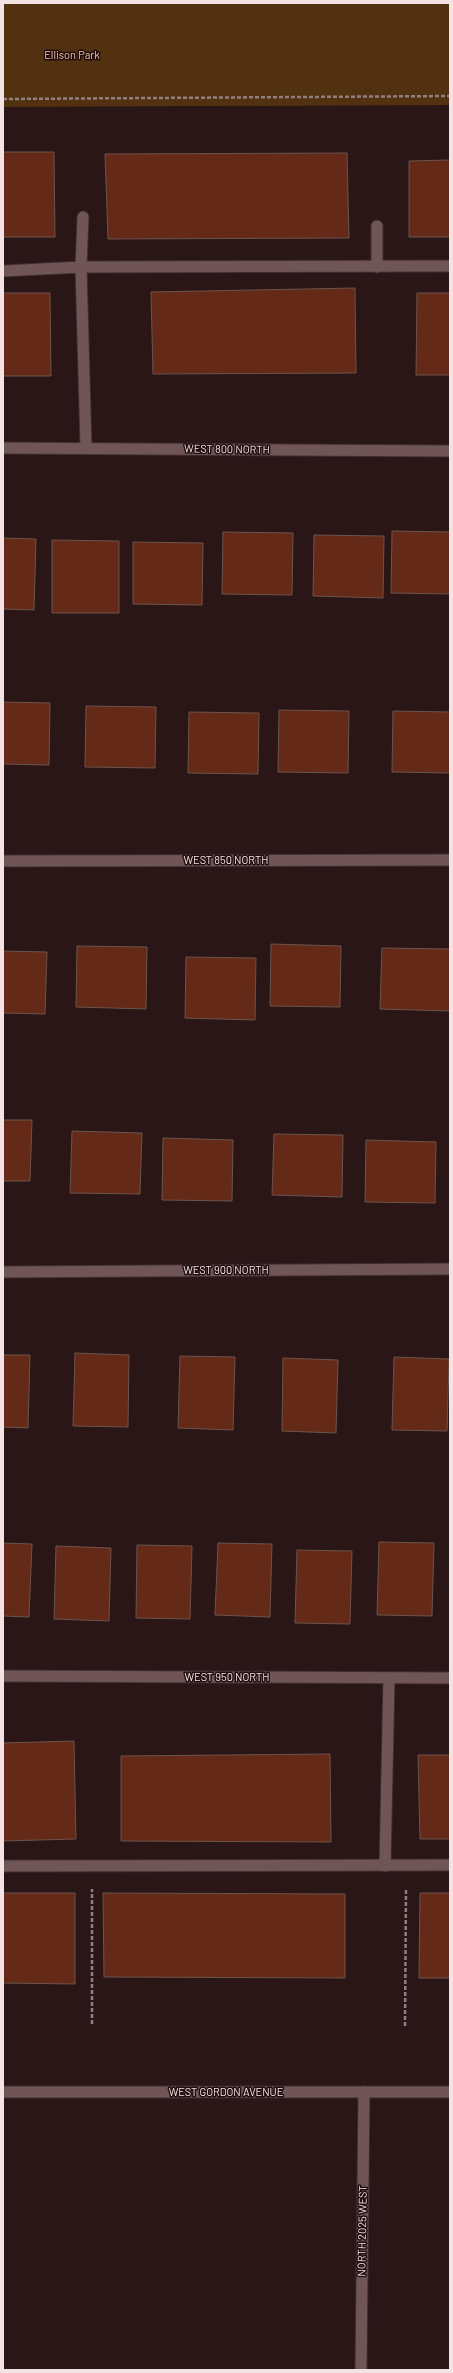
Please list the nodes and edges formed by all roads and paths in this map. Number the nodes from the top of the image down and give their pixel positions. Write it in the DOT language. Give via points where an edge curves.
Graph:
graph roads {
  1 [pos="450,96"];
  2 [pos="3,99"];
  3 [pos="83,217"];
  4 [pos="377,226"];
  5 [pos="450,266"];
  6 [pos="377,267"];
  7 [pos="81,268"];
  8 [pos="3,271"];
  9 [pos="3,448"];
  10 [pos="86,448"];
  11 [pos="450,451"];
  12 [pos="450,860"];
  13 [pos="3,861"];
  14 [pos="450,1269"];
  15 [pos="3,1272"];
  16 [pos="3,1676"];
  17 [pos="389,1678"];
  18 [pos="450,1678"];
  19 [pos="450,1865"];
  20 [pos="3,1866"];
  21 [pos="385,1866"];
  22 [pos="92,1888"];
  23 [pos="406,1889"];
  24 [pos="92,2024"];
  25 [pos="405,2026"];
  26 [pos="3,2092"];
  27 [pos="364,2092"];
  28 [pos="450,2092"];
  29 [pos="361,2370"];
  1 -- 2 [label="path"];
  3 -- 7 [label="street"];
  4 -- 6 [label="street"];
  5 -- 6 [label="street"];
  6 -- 7 [label="street"];
  7 -- 8 [label="street"];
  7 -- 10 [label="street"];
  9 -- 10 [label="street, WEST 800 NORTH"];
  10 -- 11 [label="street, WEST 800 NORTH"];
  12 -- 13 [label="street, WEST 850 NORTH"];
  14 -- 15 [label="street, WEST 900 NORTH"];
  16 -- 17 [label="street, WEST 950 NORTH"];
  17 -- 18 [label="street, WEST 950 NORTH"];
  17 -- 21 [label="street"];
  19 -- 21 [label="street"];
  20 -- 21 [label="street"];
  22 -- 24 [label="path"];
  23 -- 25 [label="path"];
  26 -- 27 [label="street, WEST GORDON AVENUE"];
  27 -- 28 [label="street, WEST GORDON AVENUE"];
  27 -- 29 [label="street, NORTH 2025 WEST"];
}
